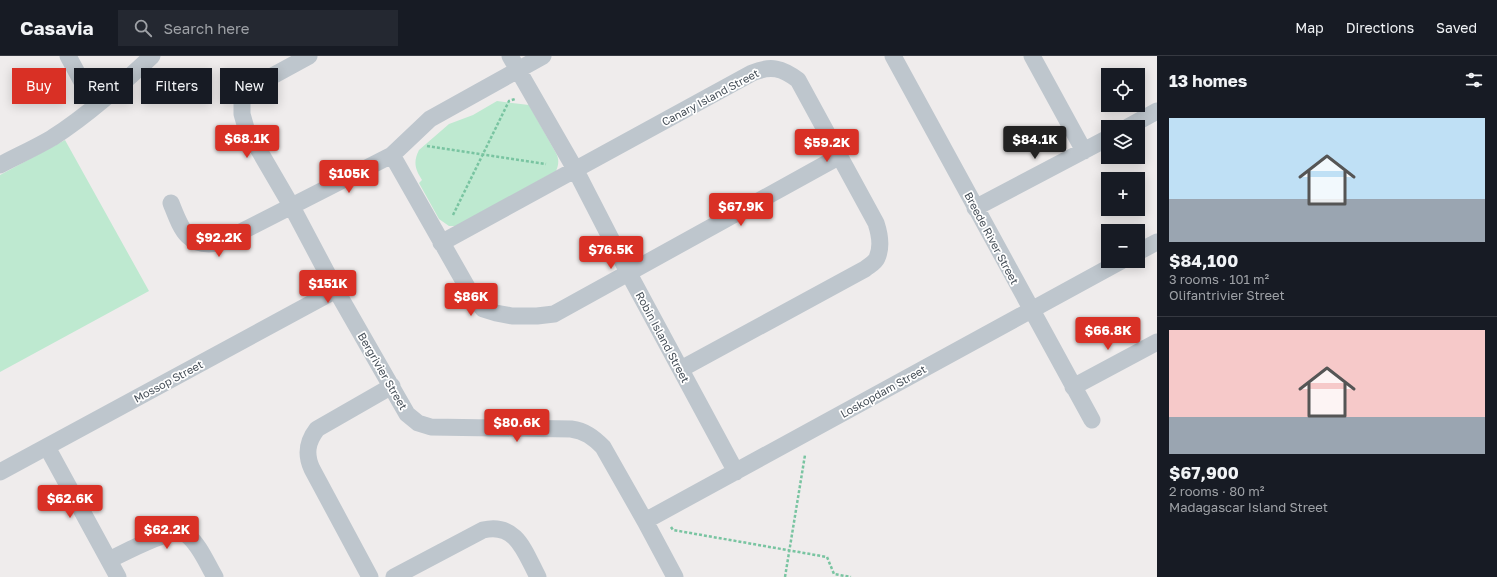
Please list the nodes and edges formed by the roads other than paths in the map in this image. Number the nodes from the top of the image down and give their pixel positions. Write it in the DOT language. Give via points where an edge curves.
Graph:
graph roads {
  1 [pos="68,56"];
  2 [pos="152,56"];
  3 [pos="309,56"];
  4 [pos="543,56"];
  5 [pos="893,56"];
  6 [pos="1032,56"];
  7 [pos="513,63"];
  8 [pos="95,106"];
  9 [pos="1157,111"];
  10 [pos="1141,120"];
  11 [pos="1101,142"];
  12 [pos="1084,151"];
  13 [pos="392,155"];
  14 [pos="840,156"];
  15 [pos="0,165"];
  16 [pos="568,173"];
  17 [pos="171,203"];
  18 [pos="292,207"];
  19 [pos="975,208"];
  20 [pos="446,239"];
  21 [pos="1157,242"];
  22 [pos="1145,248"];
  23 [pos="1108,268"];
  24 [pos="628,272"];
  25 [pos="336,290"];
  26 [pos="1031,310"];
  27 [pos="1157,342"];
  28 [pos="681,369"];
  29 [pos="392,386"];
  30 [pos="1073,387"];
  31 [pos="1092,420"];
  32 [pos="46,446"];
  33 [pos="0,472"];
  34 [pos="736,472"];
  35 [pos="645,521"];
  36 [pos="109,560"];
  37 [pos="118,577"];
  38 [pos="215,577"];
  39 [pos="370,577"];
  40 [pos="394,577"];
  41 [pos="538,577"];
  42 [pos="675,577"];
  1 -- 8 [label="street"];
  2 -- 8 [label="street"];
  3 -- 18 [label="street, Bergrivier Street" via="265,80 247,92 242,100 246,128"];
  4 -- 7 [label="street"];
  5 -- 19 [label="street, Breede River Street"];
  6 -- 12 [label="street"];
  7 -- 13 [label="street" via="430,119"];
  7 -- 16 [label="street, Robin Island Street" via="530,91"];
  8 -- 15 [label="street" via="52,138"];
  9 -- 10 [label="street"];
  11 -- 12 [label="street"];
  12 -- 19 [label="street"];
  13 -- 18 [label="street"];
  13 -- 20 [label="street"];
  14 -- 16 [label="street, Canary Island Street" via="798,80 787,72 763,69"];
  14 -- 24 [label="street"];
  14 -- 28 [label="street, Canary Island Street" via="876,223 880,236 876,260 865,270"];
  16 -- 20 [label="street, Canary Island Street"];
  16 -- 24 [label="street, Robin Island Street"];
  17 -- 18 [label="street" via="182,230 198,242 212,244 226,240"];
  18 -- 25 [label="street, Bergrivier Street"];
  19 -- 26 [label="street, Breede River Street"];
  20 -- 24 [label="street" via="471,294 483,309 512,316 554,314"];
  21 -- 22 [label="street"];
  23 -- 26 [label="street, Loskopdam Street"];
  24 -- 28 [label="street, Robin Island Street"];
  25 -- 29 [label="street, Bergrivier Street"];
  25 -- 32 [label="street, Mossop Street"];
  26 -- 30 [label="street, Breede River Street"];
  26 -- 34 [label="street, Loskopdam Street"];
  27 -- 30 [label="street"];
  28 -- 34 [label="street, Robin Island Street"];
  29 -- 35 [label="street, Bergrivier Street" via="407,414 424,425 571,429 586,433 603,447"];
  29 -- 39 [label="street" via="317,429 308,445 308,458 312,469"];
  30 -- 31 [label="street, Breede River Street"];
  32 -- 33 [label="street, Mossop Street"];
  32 -- 36 [label="street"];
  34 -- 35 [label="street, Loskopdam Street"];
  35 -- 42 [label="street, Bergrivier Street"];
  36 -- 37 [label="street"];
  36 -- 38 [label="street" via="166,534 183,533 197,546"];
  40 -- 41 [label="street" via="483,530 497,528 516,539"];
}
